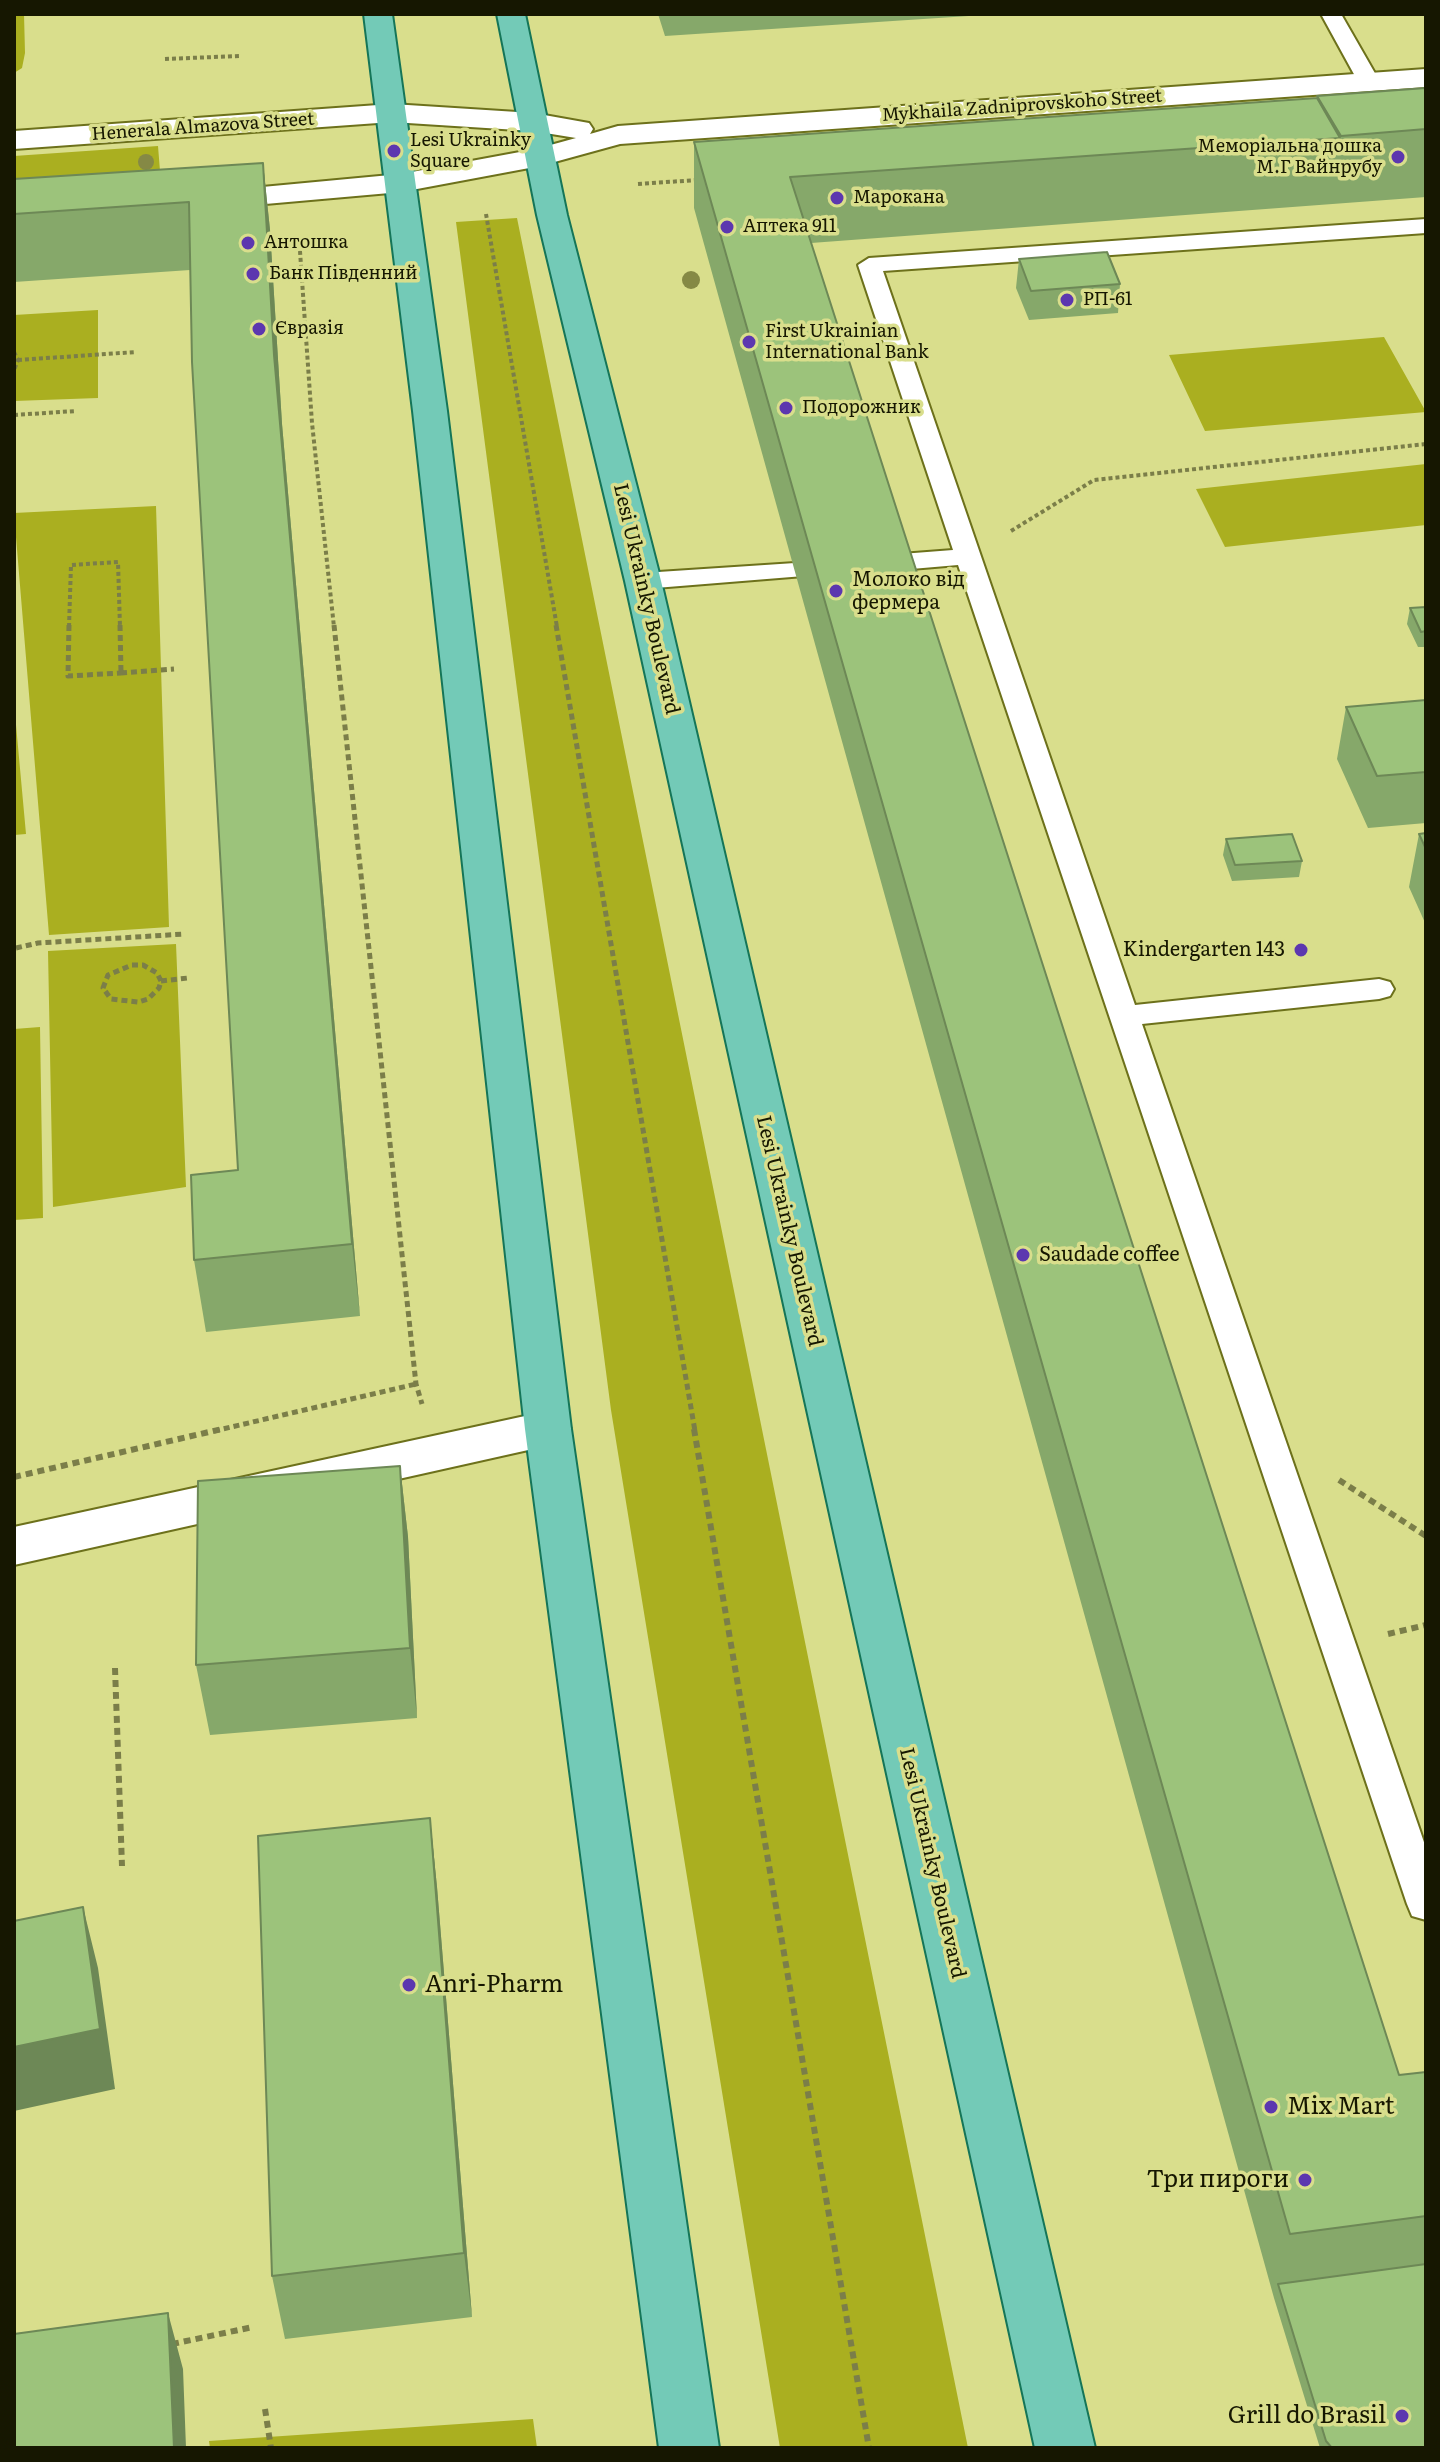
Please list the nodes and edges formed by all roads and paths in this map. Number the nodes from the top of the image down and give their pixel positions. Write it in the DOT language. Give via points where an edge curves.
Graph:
graph roads {
  1 [pos="378,14"];
  2 [pos="511,14"];
  3 [pos="1331,14"];
  4 [pos="239,56"];
  5 [pos="165,59"];
  6 [pos="1426,78"];
  7 [pos="1369,82"];
  8 [pos="392,113"];
  9 [pos="533,122"];
  10 [pos="618,135"];
  11 [pos="14,140"];
  12 [pos="540,157"];
  13 [pos="701,180"];
  14 [pos="401,183"];
  15 [pos="638,184"];
  16 [pos="248,197"];
  17 [pos="185,202"];
  18 [pos="485,211"];
  19 [pos="1426,226"];
  20 [pos="14,352"];
  21 [pos="136,352"];
  22 [pos="18,360"];
  23 [pos="14,370"];
  24 [pos="76,411"];
  25 [pos="14,415"];
  26 [pos="1426,444"];
  27 [pos="968,557"];
  28 [pos="888,563"];
  29 [pos="795,571"];
  30 [pos="643,581"];
  31 [pos="174,669"];
  32 [pos="121,673"];
  33 [pos="185,934"];
  34 [pos="16,948"];
  35 [pos="188,978"];
  36 [pos="161,981"];
  37 [pos="1379,989"];
  38 [pos="1124,1016"];
  39 [pos="416,1384"];
  40 [pos="548,1429"];
  41 [pos="1266,1433"];
  42 [pos="435,1452"];
  43 [pos="14,1477"];
  44 [pos="1426,1536"];
  45 [pos="14,1546"];
  46 [pos="115,1668"];
  47 [pos="122,1866"];
  48 [pos="1426,1904"];
  49 [pos="253,2327"];
  50 [pos="163,2346"];
  51 [pos="265,2409"];
  52 [pos="271,2448"];
  53 [pos="689,2448"];
  54 [pos="869,2448"];
  55 [pos="1065,2448"];
  1 -- 8 [label="main road"];
  2 -- 9 [label="main road, Lesi Ukrainky Boulevard"];
  3 -- 7 [label="lane"];
  4 -- 5 [label="path"];
  6 -- 7 [label="main road, Mykhaila Zadniprovskoho Street"];
  7 -- 10 [label="main road, Mykhaila Zadniprovskoho Street"];
  8 -- 9 [label="main road"];
  8 -- 11 [label="main road, Henerala Almazova Street"];
  8 -- 14 [label="main road"];
  9 -- 10 [label="main road, Mykhaila Zadniprovskoho Street"];
  9 -- 12 [label="main road, Lesi Ukrainky Boulevard"];
  10 -- 12 [label="main road, Mykhaila Zadniprovskoho Street"];
  12 -- 14 [label="main road"];
  12 -- 30 [label="main road, Lesi Ukrainky Boulevard"];
  13 -- 15 [label="path"];
  14 -- 16 [label="main road"];
  14 -- 40 [label="main road"];
  16 -- 17 [label="main road"];
  16 -- 39 [label="path" via="252,218 297,215 312,423"];
  18 -- 54 [label="path"];
  19 -- 27 [label="lane" via="869,265"];
  20 -- 22 [label="path"];
  21 -- 22 [label="path"];
  22 -- 23 [label="path"];
  24 -- 25 [label="path"];
  26 -- 27 [label="path" via="1094,480"];
  27 -- 28 [label="lane"];
  27 -- 38 [label="lane"];
  29 -- 30 [label="lane"];
  30 -- 55 [label="main road, Lesi Ukrainky Boulevard"];
  31 -- 32 [label="path"];
  32 -- 32 [label="path" via="68,676 71,565 118,562"];
  33 -- 34 [label="path"];
  35 -- 36 [label="path"];
  36 -- 36 [label="path" via="155,994 138,1002 119,1003 103,988 108,975 132,965 151,969"];
  37 -- 38 [label="lane"];
  38 -- 41 [label="lane"];
  39 -- 42 [label="path"];
  39 -- 43 [label="path"];
  40 -- 42 [label="main road"];
  40 -- 53 [label="main road"];
  41 -- 44 [label="path"];
  41 -- 48 [label="lane"];
  42 -- 45 [label="main road"];
  46 -- 47 [label="path"];
  49 -- 50 [label="path"];
  51 -- 52 [label="path"];
}
